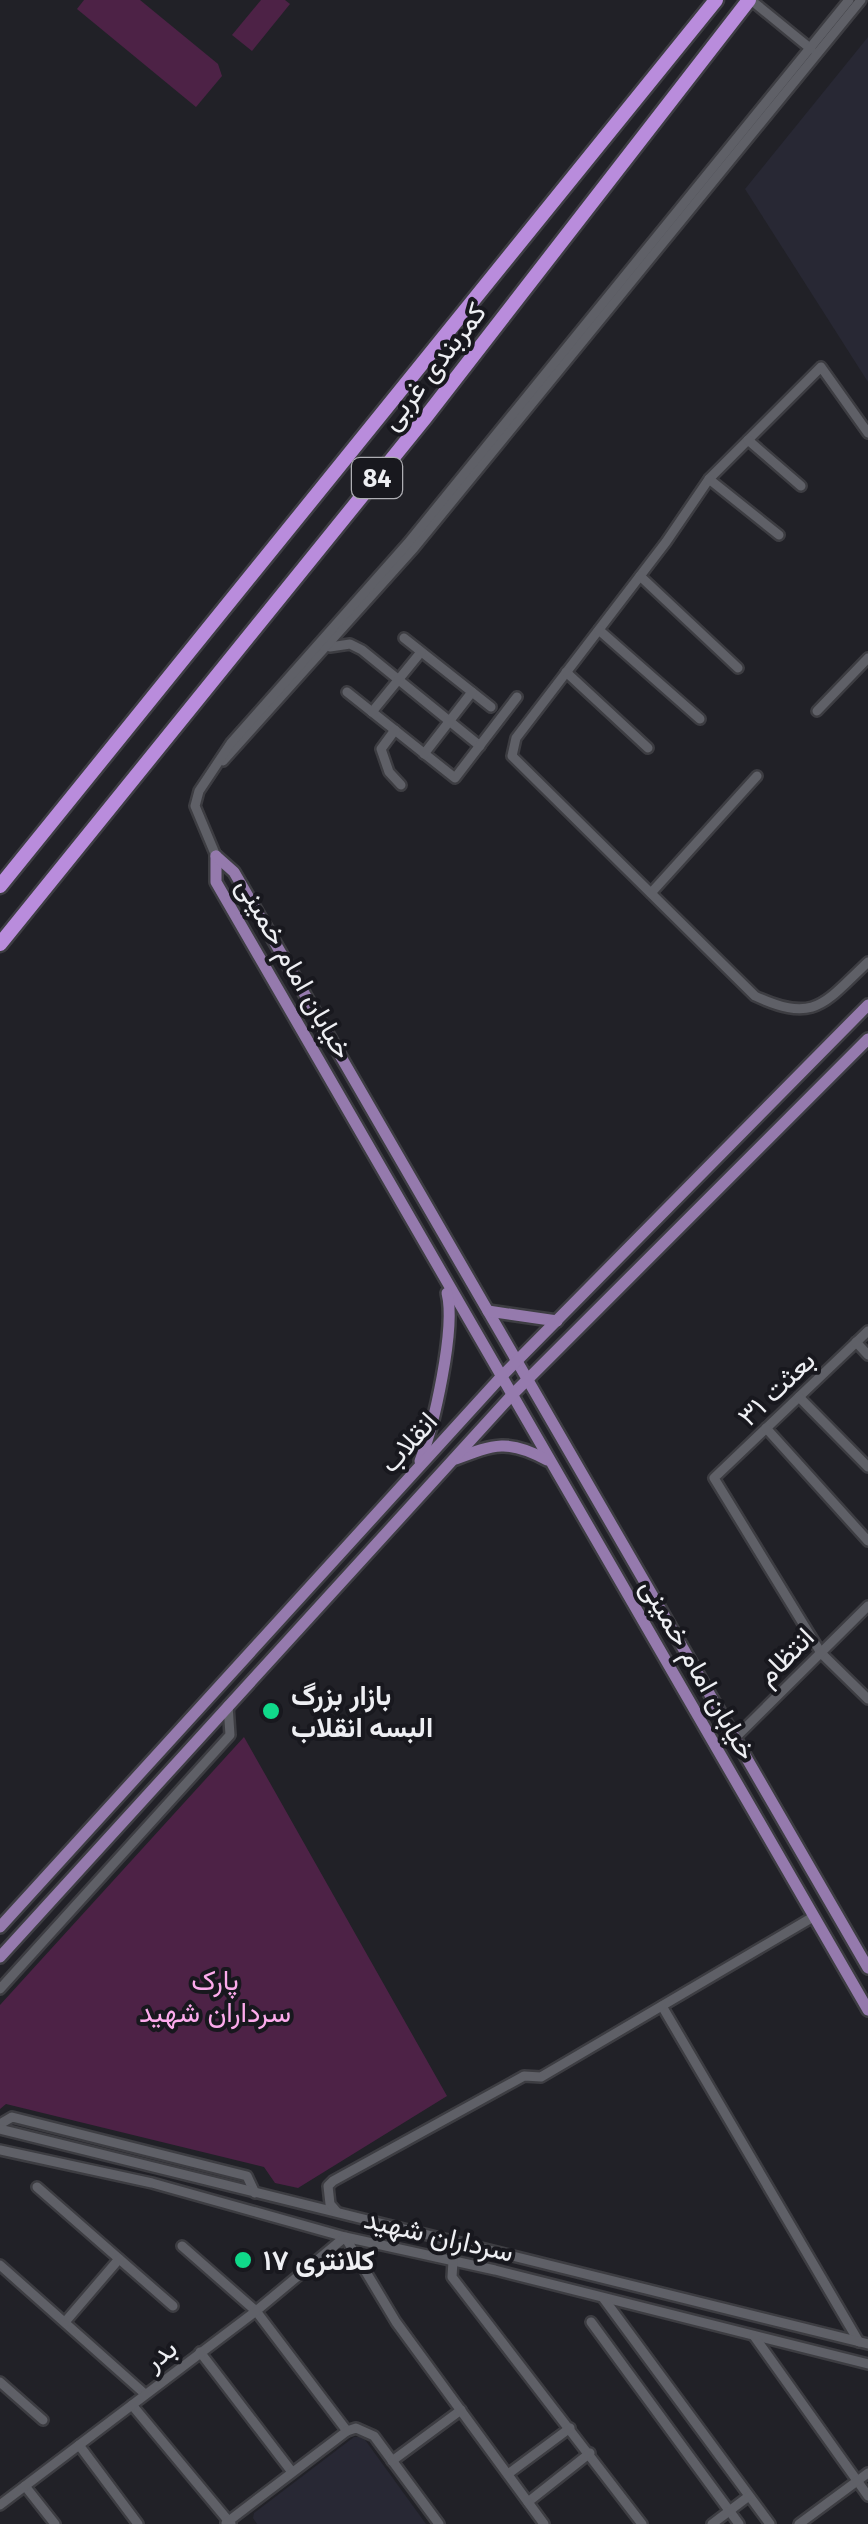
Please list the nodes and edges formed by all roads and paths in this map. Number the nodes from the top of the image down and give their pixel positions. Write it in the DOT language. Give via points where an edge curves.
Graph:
graph roads {
  1 [pos="716,0"];
  2 [pos="849,0"];
  3 [pos="861,0"];
  4 [pos="748,2"];
  5 [pos="814,51"];
  6 [pos="868,433"];
  7 [pos="748,440"];
  8 [pos="709,479"];
  9 [pos="801,486"];
  10 [pos="779,535"];
  11 [pos="640,576"];
  12 [pos="599,630"];
  13 [pos="404,638"];
  14 [pos="327,648"];
  15 [pos="421,652"];
  16 [pos="868,658"];
  17 [pos="738,668"];
  18 [pos="566,672"];
  19 [pos="397,680"];
  20 [pos="347,692"];
  21 [pos="472,692"];
  22 [pos="517,697"];
  23 [pos="491,708"];
  24 [pos="817,711"];
  25 [pos="372,712"];
  26 [pos="700,718"];
  27 [pos="448,721"];
  28 [pos="395,730"];
  29 [pos="480,746"];
  30 [pos="648,748"];
  31 [pos="424,754"];
  32 [pos="211,774"];
  33 [pos="757,776"];
  34 [pos="401,785"];
  35 [pos="216,856"];
  36 [pos="0,886"];
  37 [pos="650,893"];
  38 [pos="0,944"];
  39 [pos="868,962"];
  40 [pos="868,1005"];
  41 [pos="849,1025"];
  42 [pos="867,1040"];
  43 [pos="442,1274"];
  44 [pos="488,1312"];
  45 [pos="557,1321"];
  46 [pos="868,1331"];
  47 [pos="543,1336"];
  48 [pos="856,1342"];
  49 [pos="557,1352"];
  50 [pos="868,1354"];
  51 [pos="517,1362"];
  52 [pos="501,1377"];
  53 [pos="528,1381"];
  54 [pos="512,1395"];
  55 [pos="799,1396"];
  56 [pos="766,1428"];
  57 [pos="452,1460"];
  58 [pos="550,1462"];
  59 [pos="868,1467"];
  60 [pos="416,1470"];
  61 [pos="868,1541"];
  62 [pos="868,1606"];
  63 [pos="821,1652"];
  64 [pos="868,1699"];
  65 [pos="228,1704"];
  66 [pos="734,1739"];
  67 [pos="813,1917"];
  68 [pos="842,1924"];
  69 [pos="0,1927"];
  70 [pos="824,1935"];
  71 [pos="0,1957"];
  72 [pos="868,1968"];
  73 [pos="0,1989"];
  74 [pos="662,2006"];
  75 [pos="868,2010"];
  76 [pos="0,2127"];
  77 [pos="0,2150"];
  78 [pos="37,2188"];
  79 [pos="338,2213"];
  80 [pos="344,2237"];
  81 [pos="182,2246"];
  82 [pos="498,2250"];
  83 [pos="119,2258"];
  84 [pos="454,2261"];
  85 [pos="0,2265"];
  86 [pos="495,2270"];
  87 [pos="604,2300"];
  88 [pos="173,2306"];
  89 [pos="256,2310"];
  90 [pos="65,2322"];
  91 [pos="591,2322"];
  92 [pos="754,2336"];
  93 [pos="834,2336"];
  94 [pos="864,2343"];
  95 [pos="200,2352"];
  96 [pos="830,2356"];
  97 [pos="868,2364"];
  98 [pos="0,2382"];
  99 [pos="146,2394"];
  100 [pos="132,2405"];
  101 [pos="461,2410"];
  102 [pos="44,2420"];
  103 [pos="570,2428"];
  104 [pos="347,2432"];
  105 [pos="79,2445"];
  106 [pos="590,2453"];
  107 [pos="392,2461"];
  108 [pos="292,2472"];
  109 [pos="868,2473"];
  110 [pos="508,2474"];
  111 [pos="857,2481"];
  112 [pos="25,2486"];
  113 [pos="749,2496"];
  114 [pos="868,2496"];
  115 [pos="528,2502"];
  116 [pos="0,2505"];
  117 [pos="729,2511"];
  118 [pos="228,2523"];
  119 [pos="55,2524"];
  120 [pos="138,2524"];
  121 [pos="439,2524"];
  122 [pos="544,2524"];
  123 [pos="642,2524"];
  124 [pos="712,2524"];
  125 [pos="739,2524"];
  126 [pos="770,2524"];
  127 [pos="799,2524"];
  1 -- 36 [label="highway, کمربندی غربی / 84"];
  2 -- 5 [label="street"];
  3 -- 5 [label="street"];
  4 -- 5 [label="street"];
  4 -- 38 [label="highway, کمربندی غربی / 84" via="425,418"];
  5 -- 14 [label="street"];
  5 -- 32 [label="street"];
  6 -- 7 [label="street" via="821,367"];
  7 -- 8 [label="street"];
  7 -- 9 [label="street"];
  8 -- 10 [label="street"];
  8 -- 11 [label="street"];
  11 -- 12 [label="street"];
  11 -- 17 [label="street"];
  12 -- 18 [label="street"];
  12 -- 26 [label="street"];
  13 -- 15 [label="street"];
  14 -- 19 [label="street" via="350,644"];
  14 -- 32 [label="street"];
  15 -- 19 [label="street"];
  15 -- 21 [label="street"];
  16 -- 24 [label="street"];
  18 -- 30 [label="street"];
  18 -- 37 [label="street" via="516,738 512,756"];
  19 -- 25 [label="street"];
  19 -- 27 [label="street"];
  20 -- 25 [label="street"];
  21 -- 23 [label="street"];
  21 -- 27 [label="street"];
  22 -- 29 [label="street"];
  25 -- 28 [label="street"];
  27 -- 29 [label="street"];
  27 -- 31 [label="street"];
  28 -- 31 [label="street"];
  28 -- 34 [label="street" via="380,748"];
  29 -- 31 [label="street" via="455,778"];
  32 -- 35 [label="street" via="194,806"];
  33 -- 37 [label="street"];
  35 -- 43 [label="main road, خیابان امام خمینی" via="216,882"];
  35 -- 44 [label="main road, خیابان امام خمینی" via="234,872"];
  37 -- 39 [label="street" via="755,996 783,1009 826,1002"];
  40 -- 41 [label="main road, انقلاب"];
  41 -- 42 [label="main road"];
  41 -- 45 [label="main road, انقلاب"];
  42 -- 49 [label="main road, انقلاب"];
  43 -- 52 [label="main road, خیابان امام خمینی"];
  43 -- 60 [label="main road" via="450,1319 432,1422"];
  44 -- 45 [label="main road"];
  44 -- 51 [label="main road, خیابان امام خمینی"];
  45 -- 47 [label="main road, انقلاب"];
  46 -- 48 [label="street, بعثت ۳۱"];
  47 -- 49 [label="main road"];
  47 -- 51 [label="main road, انقلاب"];
  48 -- 50 [label="street"];
  48 -- 55 [label="street, بعثت ۳۱"];
  49 -- 53 [label="main road, انقلاب"];
  51 -- 52 [label="main road, انقلاب"];
  51 -- 53 [label="main road, خیابان امام خمینی"];
  52 -- 54 [label="main road, خیابان امام خمینی"];
  52 -- 60 [label="main road, انقلاب"];
  53 -- 54 [label="main road, انقلاب"];
  53 -- 66 [label="main road, خیابان امام خمینی"];
  54 -- 57 [label="main road, انقلاب"];
  54 -- 58 [label="main road, خیابان امام خمینی"];
  55 -- 56 [label="street, بعثت ۳۱"];
  55 -- 59 [label="street"];
  56 -- 61 [label="street"];
  56 -- 63 [label="street, بعثت ۳۱" via="714,1478"];
  57 -- 58 [label="main road" via="507,1444"];
  57 -- 65 [label="main road, انقلاب"];
  58 -- 67 [label="main road, خیابان امام خمینی"];
  60 -- 69 [label="main road, انقلاب"];
  62 -- 63 [label="street, انتظام"];
  63 -- 64 [label="street"];
  63 -- 66 [label="street, انتظام"];
  65 -- 71 [label="main road, انقلاب"];
  65 -- 73 [label="street" via="230,1735"];
  66 -- 68 [label="main road, خیابان امام خمینی"];
  67 -- 70 [label="main road, خیابان امام خمینی"];
  67 -- 74 [label="street"];
  68 -- 70 [label="main road"];
  68 -- 72 [label="main road, خیابان امام خمینی"];
  70 -- 75 [label="main road, خیابان امام خمینی"];
  74 -- 79 [label="street" via="541,2077 524,2076 333,2181 327,2194"];
  74 -- 94 [label="street"];
  76 -- 79 [label="street, سرداران شهید"];
  77 -- 80 [label="street, سرداران شهید" via="152,2183"];
  78 -- 83 [label="street"];
  79 -- 82 [label="street, سرداران شهید"];
  80 -- 84 [label="street, سرداران شهید"];
  80 -- 89 [label="street, بدر"];
  80 -- 101 [label="street"];
  81 -- 89 [label="street"];
  82 -- 86 [label="street"];
  82 -- 93 [label="street, سرداران شهید"];
  83 -- 88 [label="street"];
  83 -- 90 [label="street"];
  84 -- 86 [label="street, سرداران شهید"];
  84 -- 103 [label="street" via="452,2277"];
  85 -- 90 [label="street"];
  86 -- 87 [label="street, سرداران شهید"];
  87 -- 92 [label="street, سرداران شهید"];
  87 -- 113 [label="street"];
  89 -- 95 [label="street, بدر"];
  89 -- 104 [label="street"];
  90 -- 99 [label="street"];
  91 -- 117 [label="street"];
  92 -- 96 [label="street, سرداران شهید"];
  92 -- 111 [label="street"];
  93 -- 94 [label="street, سرداران شهید"];
  93 -- 96 [label="street"];
  95 -- 99 [label="street, بدر"];
  95 -- 108 [label="street"];
  96 -- 97 [label="street, سرداران شهید"];
  98 -- 102 [label="street"];
  99 -- 100 [label="street, بدر"];
  100 -- 105 [label="street, بدر"];
  100 -- 118 [label="street"];
  101 -- 107 [label="street"];
  101 -- 110 [label="street"];
  103 -- 106 [label="street"];
  103 -- 110 [label="street"];
  104 -- 107 [label="street" via="356,2428 374,2436"];
  104 -- 108 [label="street"];
  105 -- 112 [label="street, بدر"];
  105 -- 120 [label="street"];
  106 -- 115 [label="street"];
  106 -- 123 [label="street"];
  107 -- 121 [label="street"];
  108 -- 118 [label="street"];
  109 -- 111 [label="street"];
  110 -- 115 [label="street"];
  111 -- 114 [label="street"];
  111 -- 127 [label="street"];
  112 -- 116 [label="street, بدر"];
  112 -- 119 [label="street"];
  113 -- 117 [label="street"];
  113 -- 126 [label="street"];
  115 -- 122 [label="street"];
  117 -- 124 [label="street"];
  117 -- 125 [label="street"];
}
